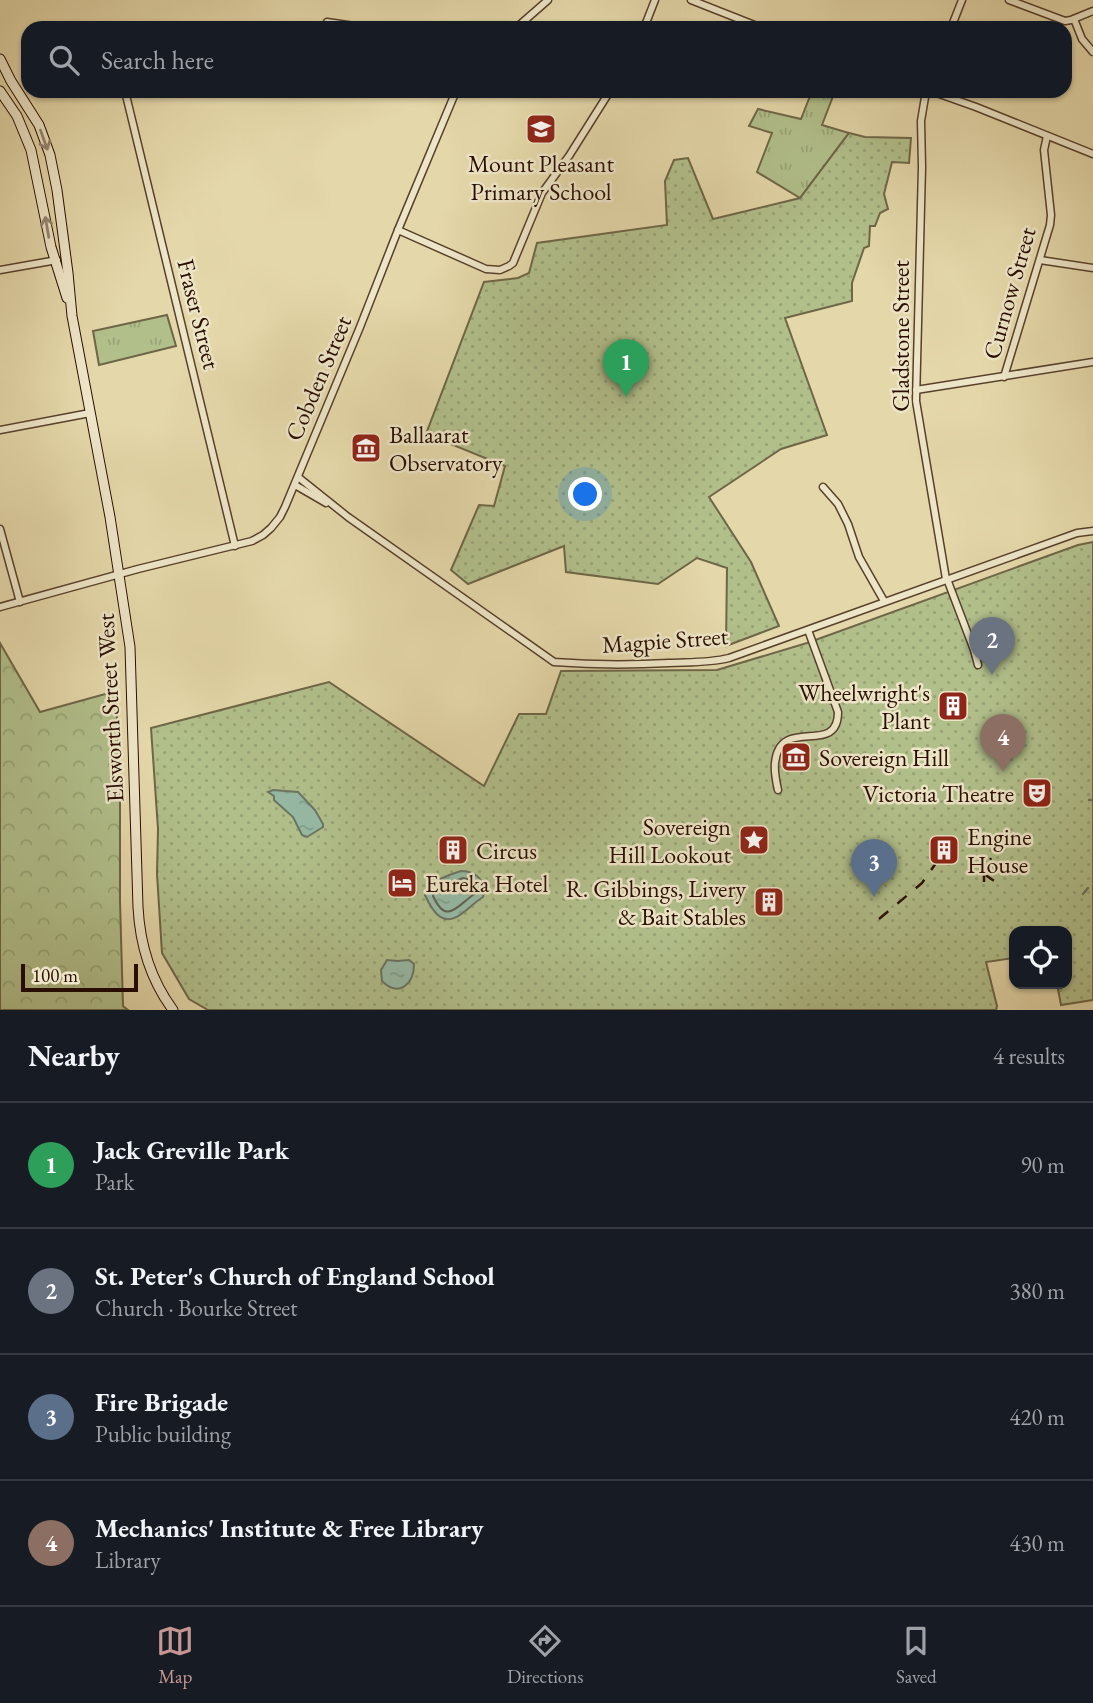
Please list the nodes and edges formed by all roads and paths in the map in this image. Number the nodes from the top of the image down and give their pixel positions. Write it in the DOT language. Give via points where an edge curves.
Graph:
graph roads {
  1 [pos="548,0"];
  2 [pos="655,0"];
  3 [pos="691,0"];
  4 [pos="962,0"];
  5 [pos="1009,0"];
  6 [pos="1093,11"];
  7 [pos="1074,19"];
  8 [pos="524,21"];
  9 [pos="647,21"];
  10 [pos="744,21"];
  11 [pos="954,21"];
  12 [pos="1093,52"];
  13 [pos="0,59"];
  14 [pos="0,91"];
  15 [pos="21,96"];
  16 [pos="23,98"];
  17 [pos="127,98"];
  18 [pos="453,98"];
  19 [pos="606,98"];
  20 [pos="925,98"];
  21 [pos="948,98"];
  22 [pos="1047,136"];
  23 [pos="1093,154"];
  24 [pos="398,230"];
  25 [pos="66,259"];
  26 [pos="1040,260"];
  27 [pos="54,261"];
  28 [pos="1093,268"];
  29 [pos="0,270"];
  30 [pos="72,316"];
  31 [pos="1093,362"];
  32 [pos="1004,377"];
  33 [pos="916,390"];
  34 [pos="90,413"];
  35 [pos="0,430"];
  36 [pos="298,477"];
  37 [pos="295,485"];
  38 [pos="822,487"];
  39 [pos="348,517"];
  40 [pos="0,529"];
  41 [pos="1093,531"];
  42 [pos="235,546"];
  43 [pos="118,575"];
  44 [pos="946,579"];
  45 [pos="884,601"];
  46 [pos="20,602"];
  47 [pos="0,607"];
  48 [pos="808,629"];
  49 [pos="978,665"];
  50 [pos="778,790"];
  51 [pos="173,1010"];
  1 -- 8 [label="street"];
  2 -- 9 [label="street"];
  3 -- 10 [label="street"];
  4 -- 11 [label="street"];
  5 -- 7 [label="street" via="1059,20"];
  6 -- 7 [label="street"];
  7 -- 12 [label="street"];
  13 -- 15 [label="street, Elsworth Street West, one-way"];
  27 -- 14 [label="street, Elsworth Street West, one-way" via="29,142"];
  16 -- 25 [label="street, Elsworth Street West, one-way" via="47,145"];
  17 -- 42 [label="street, Fraser Street"];
  18 -- 24 [label="street, Cobden Street"];
  19 -- 24 [label="street" via="542,193 509,267 490,270"];
  20 -- 33 [label="street, Gladstone Street"];
  21 -- 22 [label="street"];
  22 -- 23 [label="street"];
  22 -- 26 [label="street, Curnow Street" via="1044,150 1051,220"];
  24 -- 36 [label="street, Cobden Street"];
  25 -- 27 [label="street"];
  25 -- 30 [label="street, Elsworth Street West"];
  26 -- 28 [label="street"];
  26 -- 32 [label="street, Curnow Street"];
  27 -- 29 [label="street"];
  27 -- 30 [label="street, Elsworth Street West"];
  30 -- 34 [label="street, Elsworth Street West"];
  31 -- 32 [label="street"];
  32 -- 33 [label="street"];
  33 -- 44 [label="street, Gladstone Street"];
  34 -- 35 [label="street"];
  34 -- 43 [label="street, Elsworth Street West"];
  36 -- 37 [label="street, Cobden Street"];
  36 -- 39 [label="street, Magpie Street"];
  37 -- 39 [label="street, Magpie Street"];
  37 -- 42 [label="street, Cobden Street" via="271,528"];
  38 -- 45 [label="street" via="838,504 859,557"];
  39 -- 48 [label="street, Magpie Street" via="554,662 716,661"];
  40 -- 46 [label="street"];
  41 -- 44 [label="street, Magpie Street"];
  42 -- 43 [label="street, Cobden Street"];
  43 -- 46 [label="street, Cobden Street"];
  43 -- 51 [label="street, Elsworth Street West" via="132,674 139,924 153,977"];
  44 -- 45 [label="street, Magpie Street"];
  44 -- 49 [label="street, Gladstone Street"];
  45 -- 48 [label="street, Magpie Street"];
  46 -- 47 [label="street, Cobden Street"];
  48 -- 50 [label="street" via="838,717 823,735 795,737 782,745 775,766"];
}
